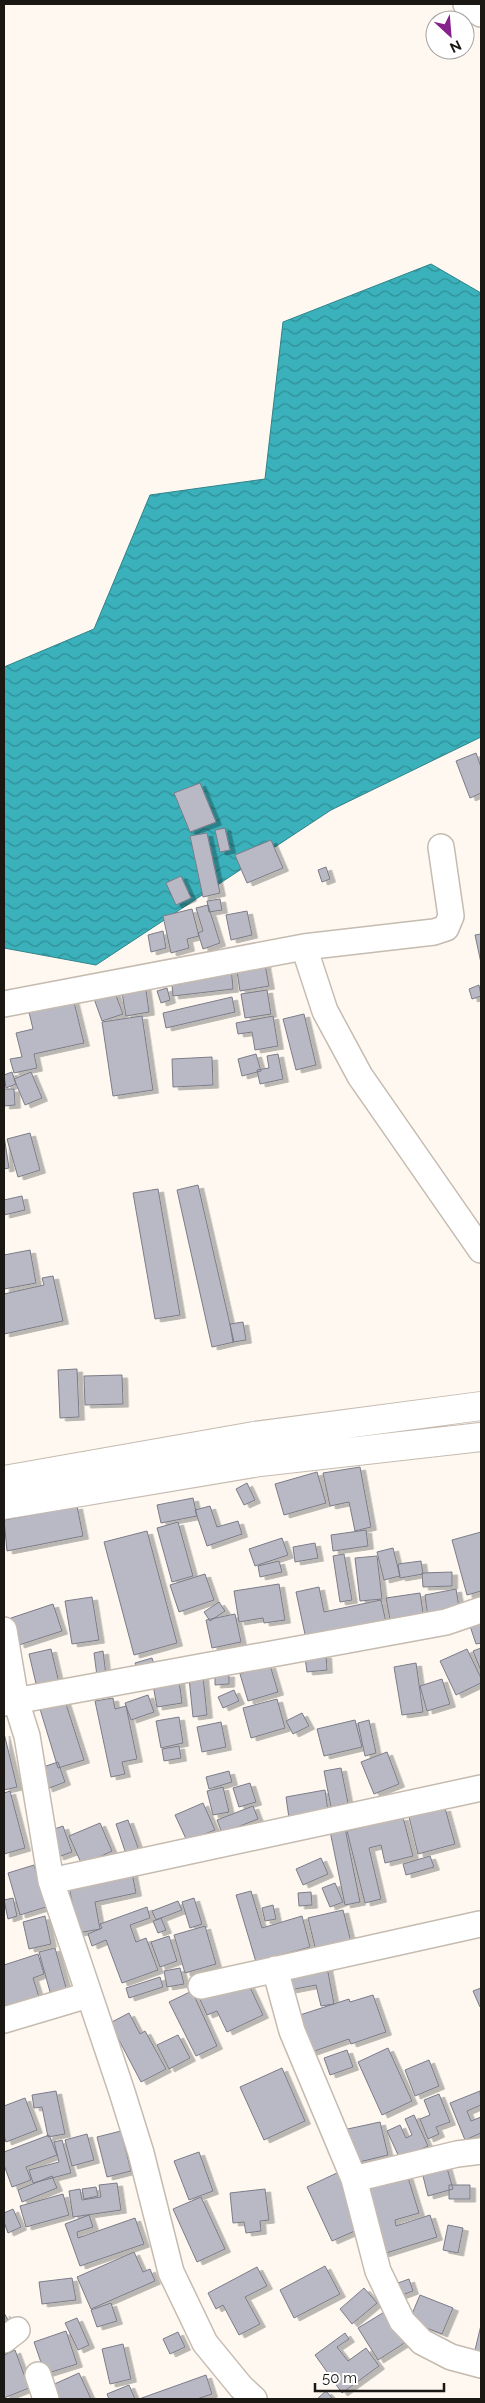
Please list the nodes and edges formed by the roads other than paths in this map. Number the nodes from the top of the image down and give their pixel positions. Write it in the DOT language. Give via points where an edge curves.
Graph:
graph roads {
  1 [pos="466,4"];
  2 [pos="481,14"];
  3 [pos="441,847"];
  4 [pos="304,947"];
  5 [pos="4,1004"];
  6 [pos="481,1250"];
  7 [pos="481,1406"];
  8 [pos="481,1436"];
  9 [pos="4,1480"];
  10 [pos="4,1504"];
  11 [pos="481,1610"];
  12 [pos="4,1630"];
  13 [pos="10,1702"];
  14 [pos="481,1788"];
  15 [pos="51,1881"];
  16 [pos="480,1924"];
  17 [pos="275,1969"];
  18 [pos="201,1986"];
  19 [pos="88,1995"];
  20 [pos="4,2020"];
  21 [pos="481,2151"];
  22 [pos="354,2179"];
  23 [pos="481,2365"];
  24 [pos="38,2375"];
  25 [pos="46,2399"];
  26 [pos="254,2399"];
  1 -- 2 [label="street"];
  3 -- 4 [label="street" via="452,916 446,928"];
  4 -- 5 [label="street"];
  4 -- 6 [label="street" via="325,1011 360,1076"];
  7 -- 9 [label="main road" via="254,1436"];
  8 -- 10 [label="main road" via="260,1462"];
  11 -- 13 [label="street" via="446,1622"];
  12 -- 13 [label="street"];
  13 -- 15 [label="street" via="27,1736"];
  14 -- 15 [label="street"];
  15 -- 19 [label="street"];
  16 -- 17 [label="street"];
  17 -- 18 [label="street"];
  17 -- 22 [label="street" via="292,2032"];
  19 -- 20 [label="street"];
  19 -- 26 [label="street" via="140,2152 171,2272 205,2344"];
  21 -- 22 [label="street"];
  22 -- 23 [label="street" via="378,2271 402,2321 422,2342 451,2357"];
  24 -- 25 [label="street"];
}
